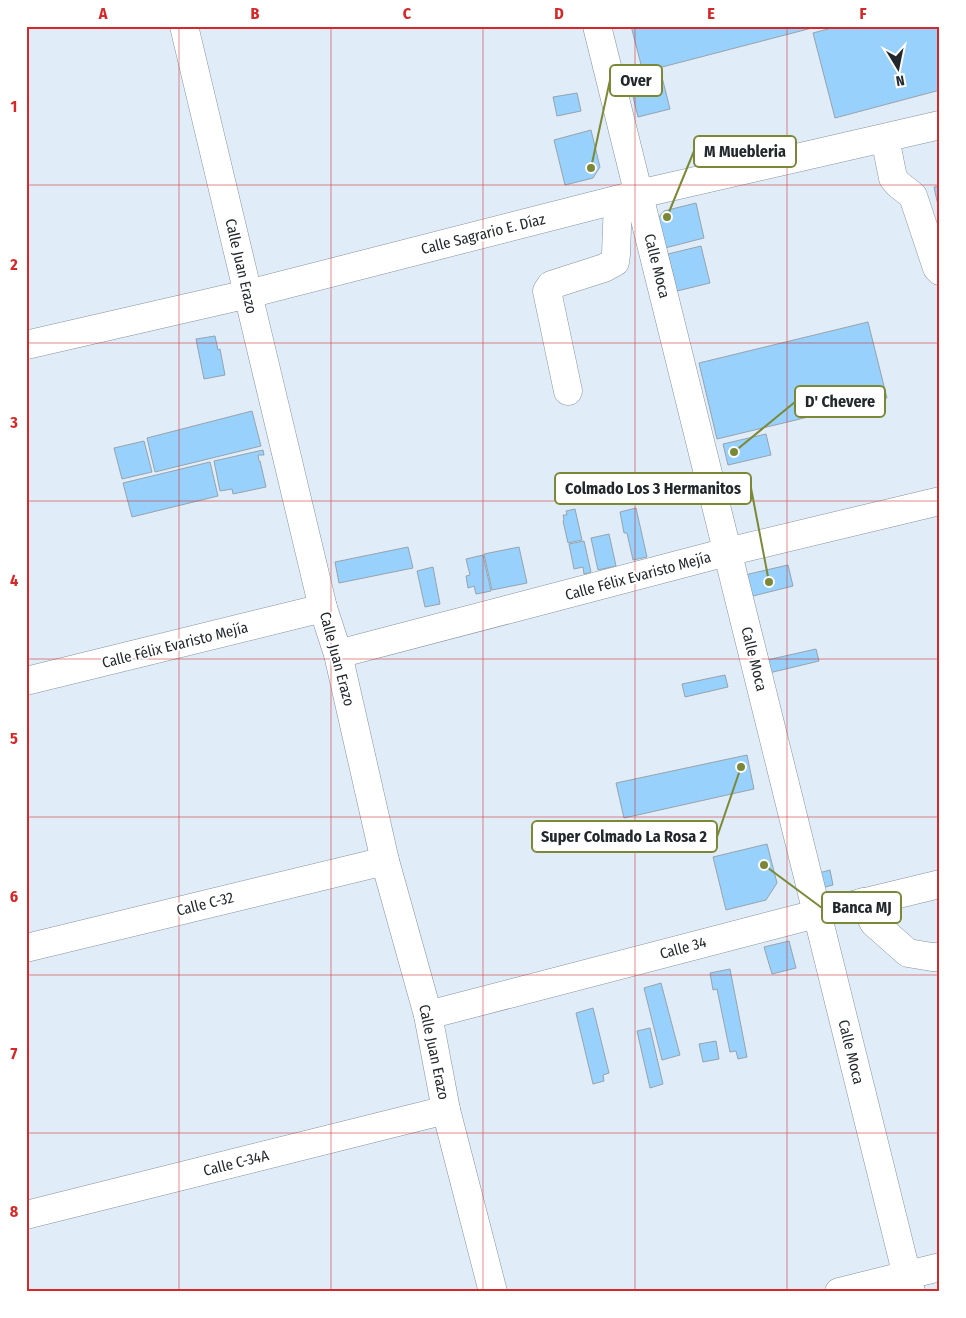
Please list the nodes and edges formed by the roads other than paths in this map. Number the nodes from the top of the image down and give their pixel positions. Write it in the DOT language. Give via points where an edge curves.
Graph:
graph roads {
  1 [pos="184,26"];
  2 [pos="597,26"];
  3 [pos="940,125"];
  4 [pos="885,138"];
  5 [pos="629,197"];
  6 [pos="940,271"];
  7 [pos="248,294"];
  8 [pos="26,345"];
  9 [pos="568,391"];
  10 [pos="940,502"];
  11 [pos="727,552"];
  12 [pos="324,608"];
  13 [pos="338,654"];
  14 [pos="26,681"];
  15 [pos="385,861"];
  16 [pos="940,884"];
  17 [pos="864,902"];
  18 [pos="816,914"];
  19 [pos="26,948"];
  20 [pos="940,956"];
  21 [pos="428,1015"];
  22 [pos="446,1110"];
  23 [pos="26,1215"];
  24 [pos="940,1267"];
  25 [pos="909,1283"];
  26 [pos="493,1292"];
  27 [pos="839,1292"];
  1 -- 7 [label="street, Calle Juan Erazo"];
  2 -- 5 [label="street, Calle Moca"];
  3 -- 4 [label="street, Calle Sagrario E. Díaz"];
  4 -- 5 [label="street, Calle Sagrario E. Díaz"];
  4 -- 6 [label="street" via="893,178 913,196"];
  5 -- 7 [label="street, Calle Sagrario E. Díaz"];
  5 -- 9 [label="street" via="614,262 550,286 547,291"];
  5 -- 11 [label="street, Calle Moca"];
  7 -- 8 [label="street, Calle Sagrario E. Díaz"];
  7 -- 12 [label="street, Calle Juan Erazo"];
  10 -- 11 [label="street, Calle Félix Evaristo Mejía"];
  11 -- 13 [label="street, Calle Félix Evaristo Mejía"];
  11 -- 18 [label="street, Calle Moca"];
  12 -- 13 [label="street, Calle Juan Erazo"];
  12 -- 14 [label="street, Calle Félix Evaristo Mejía"];
  13 -- 15 [label="street, Calle Juan Erazo"];
  15 -- 19 [label="street, Calle C-32"];
  15 -- 21 [label="street, Calle Juan Erazo"];
  16 -- 17 [label="street, Calle 34"];
  17 -- 18 [label="street, Calle 34"];
  17 -- 20 [label="street" via="874,923 908,952"];
  18 -- 21 [label="street, Calle 34"];
  18 -- 25 [label="street, Calle Moca"];
  21 -- 22 [label="street, Calle Juan Erazo"];
  22 -- 23 [label="street, Calle C-34A"];
  22 -- 26 [label="street, Calle Juan Erazo"];
  24 -- 25 [label="street"];
  25 -- 27 [label="street"];
}
